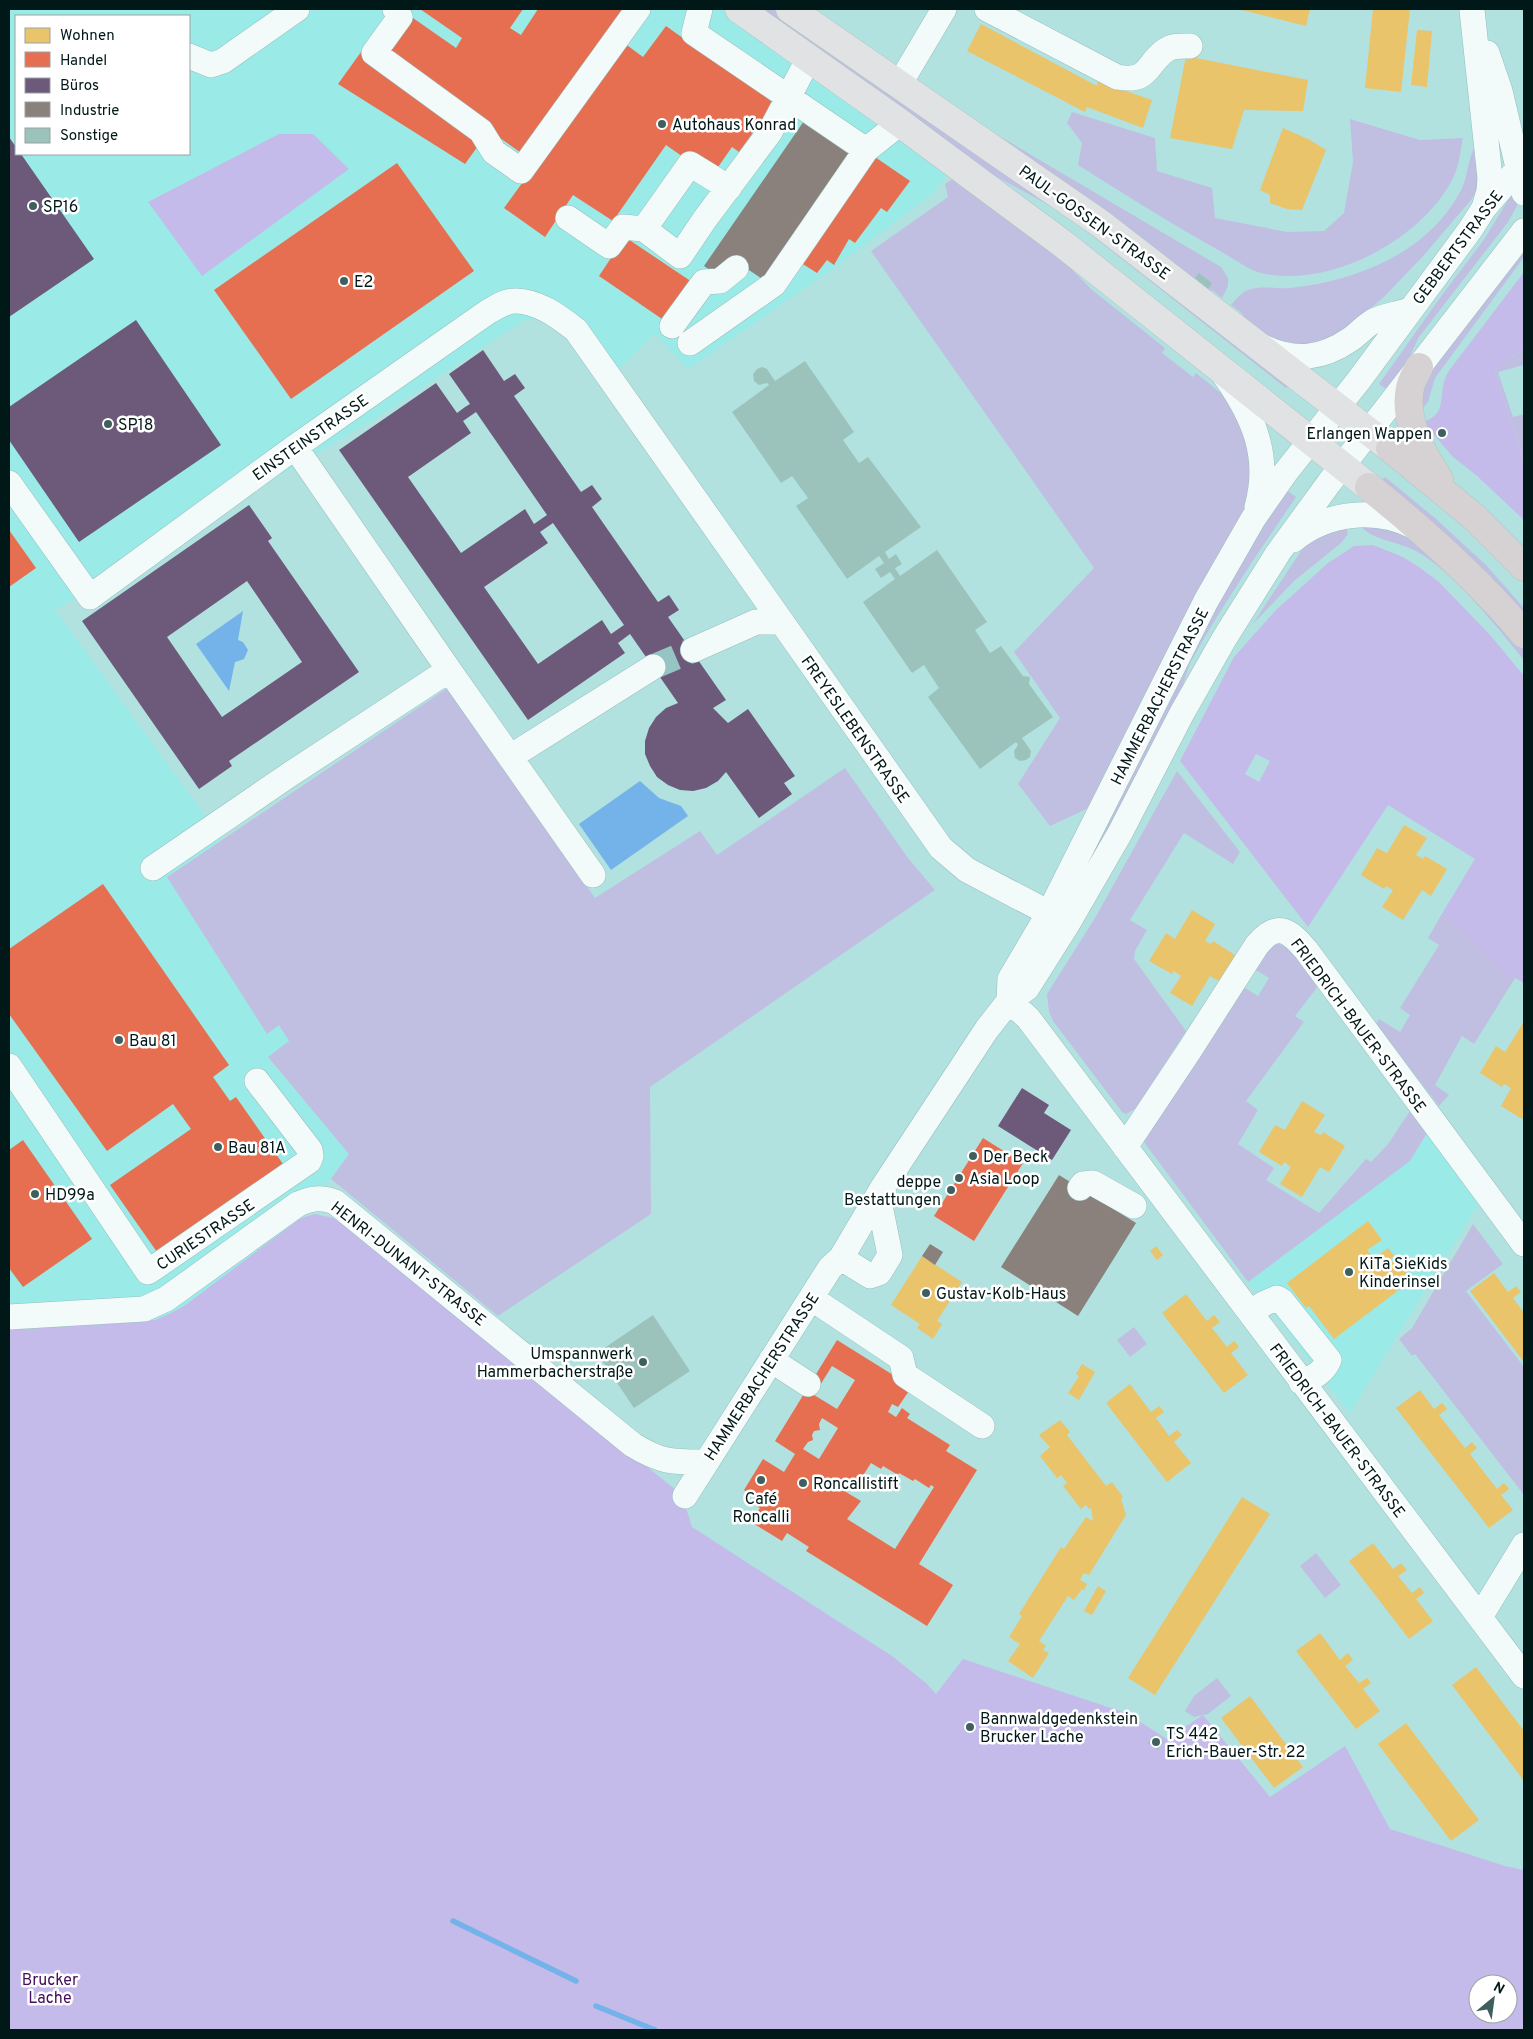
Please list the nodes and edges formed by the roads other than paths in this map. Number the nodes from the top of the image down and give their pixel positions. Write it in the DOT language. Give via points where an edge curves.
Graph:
graph roads {
  1 [pos="297,9"];
  2 [pos="395,9"];
  3 [pos="638,9"];
  4 [pos="700,9"];
  5 [pos="739,9"];
  6 [pos="790,9"];
  7 [pos="944,9"];
  8 [pos="987,9"];
  9 [pos="1472,9"];
  10 [pos="1190,46"];
  11 [pos="190,56"];
  12 [pos="809,58"];
  13 [pos="899,85"];
  14 [pos="1500,92"];
  15 [pos="788,97"];
  16 [pos="1524,111"];
  17 [pos="900,123"];
  18 [pos="866,150"];
  19 [pos="1522,165"];
  20 [pos="728,188"];
  21 [pos="1524,193"];
  22 [pos="1484,208"];
  23 [pos="568,218"];
  24 [pos="1523,226"];
  25 [pos="644,229"];
  26 [pos="680,256"];
  27 [pos="736,268"];
  28 [pos="704,282"];
  29 [pos="1409,310"];
  30 [pos="672,326"];
  31 [pos="690,343"];
  32 [pos="1258,344"];
  33 [pos="1218,367"];
  34 [pos="1419,367"];
  35 [pos="1338,407"];
  36 [pos="1369,431"];
  37 [pos="1311,440"];
  38 [pos="295,447"];
  39 [pos="1390,448"];
  40 [pos="1342,465"];
  41 [pos="9,483"];
  42 [pos="1369,487"];
  43 [pos="688,488"];
  44 [pos="1452,498"];
  45 [pos="1254,519"];
  46 [pos="1423,531"];
  47 [pos="1278,553"];
  48 [pos="1524,567"];
  49 [pos="781,622"];
  50 [pos="1524,634"];
  51 [pos="693,650"];
  52 [pos="653,667"];
  53 [pos="449,670"];
  54 [pos="510,757"];
  55 [pos="153,868"];
  56 [pos="593,874"];
  57 [pos="1058,918"];
  58 [pos="1009,1001"];
  59 [pos="9,1066"];
  60 [pos="257,1081"];
  61 [pos="1125,1146"];
  62 [pos="1080,1188"];
  63 [pos="1157,1189"];
  64 [pos="878,1196"];
  65 [pos="1524,1244"];
  66 [pos="841,1258"];
  67 [pos="148,1272"];
  68 [pos="811,1298"];
  69 [pos="166,1299"];
  70 [pos="1251,1314"];
  71 [pos="9,1317"];
  72 [pos="772,1360"];
  73 [pos="1301,1382"];
  74 [pos="808,1384"];
  75 [pos="982,1426"];
  76 [pos="706,1462"];
  77 [pos="685,1496"];
  78 [pos="1524,1545"];
  79 [pos="1480,1617"];
  80 [pos="1524,1676"];
  1 -- 11 [label="street" via="222,61 211,65"];
  2 -- 3 [label="street" via="400,17 374,53 481,131 494,152 521,171"];
  4 -- 15 [label="street" via="694,32"];
  5 -- 12 [label="main road"];
  6 -- 13 [label="main road, PAUL-GOSSEN-STRASSE"];
  7 -- 13 [label="street"];
  8 -- 10 [label="street" via="1117,77 1132,79 1142,75 1165,50"];
  9 -- 14 [label="street"];
  9 -- 22 [label="street" via="1490,178"];
  12 -- 15 [label="street"];
  12 -- 17 [label="main road"];
  13 -- 32 [label="main road, PAUL-GOSSEN-STRASSE" via="1102,224"];
  14 -- 16 [label="street"];
  14 -- 19 [label="street"];
  15 -- 18 [label="street"];
  15 -- 20 [label="street" via="770,132"];
  17 -- 18 [label="street"];
  17 -- 33 [label="main road" via="1063,244"];
  18 -- 31 [label="street" via="774,284"];
  19 -- 21 [label="street"];
  19 -- 22 [label="street, GEBBERTSTRASSE"];
  20 -- 25 [label="street" via="690,164"];
  20 -- 26 [label="street"];
  22 -- 29 [label="street, GEBBERTSTRASSE"];
  23 -- 25 [label="street" via="609,246 623,227"];
  24 -- 34 [label="street"];
  25 -- 26 [label="street"];
  26 -- 28 [label="street"];
  27 -- 28 [label="street" via="720,282"];
  28 -- 30 [label="street"];
  29 -- 32 [label="street" via="1373,322 1319,355 1287,355"];
  29 -- 35 [label="street, GEBBERTSTRASSE"];
  32 -- 35 [label="main road, PAUL-GOSSEN-STRASSE"];
  33 -- 37 [label="main road"];
  33 -- 45 [label="street" via="1240,398 1259,442 1263,486"];
  34 -- 36 [label="street"];
  34 -- 44 [label="highway" via="1410,388 1408,407 1414,434 1430,466"];
  35 -- 36 [label="main road, PAUL-GOSSEN-STRASSE"];
  35 -- 37 [label="street, HAMMERBACHERSTRASSE"];
  36 -- 39 [label="main road, PAUL-GOSSEN-STRASSE"];
  36 -- 40 [label="street, HAMMERBACHERSTRASSE"];
  37 -- 40 [label="main road"];
  37 -- 45 [label="street, HAMMERBACHERSTRASSE"];
  38 -- 41 [label="street, EINSTEINSTRASSE" via="90,597"];
  38 -- 43 [label="street, EINSTEINSTRASSE" via="489,311 514,301 538,306 576,330"];
  38 -- 53 [label="street"];
  39 -- 44 [label="highway"];
  40 -- 42 [label="main road"];
  40 -- 47 [label="street, HAMMERBACHERSTRASSE"];
  42 -- 46 [label="highway"];
  43 -- 49 [label="street, FREYESLEBENSTRASSE"];
  44 -- 48 [label="highway"];
  45 -- 57 [label="street, HAMMERBACHERSTRASSE" via="1206,601"];
  46 -- 47 [label="street, HAMMERBACHERSTRASSE" via="1409,523 1380,515 1351,515 1321,522 1300,534"];
  46 -- 50 [label="highway" via="1489,593"];
  47 -- 57 [label="street, HAMMERBACHERSTRASSE" via="1224,639 1120,833"];
  49 -- 51 [label="street" via="756,622"];
  49 -- 57 [label="street, FREYESLEBENSTRASSE" via="941,848 967,870"];
  52 -- 54 [label="street"];
  53 -- 54 [label="street"];
  53 -- 55 [label="street"];
  54 -- 56 [label="street"];
  57 -- 58 [label="street, HAMMERBACHERSTRASSE" via="1027,988"];
  58 -- 61 [label="street, FRIEDRICH-BAUER-STRASSE" via="1028,1018"];
  58 -- 64 [label="street, HAMMERBACHERSTRASSE" via="987,1029"];
  59 -- 67 [label="street, CURIESTRASSE"];
  60 -- 67 [label="street, CURIESTRASSE" via="310,1150 309,1161"];
  61 -- 63 [label="street, FRIEDRICH-BAUER-STRASSE"];
  61 -- 65 [label="street, FRIEDRICH-BAUER-STRASSE" via="1257,944 1271,932 1288,932 1306,950"];
  62 -- 63 [label="street" via="1093,1182 1126,1209"];
  63 -- 70 [label="street, FRIEDRICH-BAUER-STRASSE"];
  64 -- 66 [label="street, HAMMERBACHERSTRASSE"];
  64 -- 66 [label="street" via="890,1255 879,1273 870,1276"];
  66 -- 68 [label="street, HAMMERBACHERSTRASSE" via="830,1268"];
  67 -- 69 [label="street"];
  68 -- 72 [label="street, HAMMERBACHERSTRASSE"];
  68 -- 75 [label="street" via="901,1358 905,1375"];
  69 -- 71 [label="street, HENRI-DUNANT-STRASSE" via="144,1309"];
  69 -- 76 [label="street, HENRI-DUNANT-STRASSE" via="298,1204 323,1198 335,1202 633,1445 667,1461"];
  70 -- 73 [label="street, FRIEDRICH-BAUER-STRASSE"];
  70 -- 73 [label="street" via="1278,1298 1329,1360 1317,1376"];
  72 -- 74 [label="street"];
  72 -- 76 [label="street, HAMMERBACHERSTRASSE"];
  73 -- 79 [label="street, FRIEDRICH-BAUER-STRASSE"];
  76 -- 77 [label="street, HAMMERBACHERSTRASSE"];
  78 -- 79 [label="street"];
  79 -- 80 [label="street, FRIEDRICH-BAUER-STRASSE"];
}
